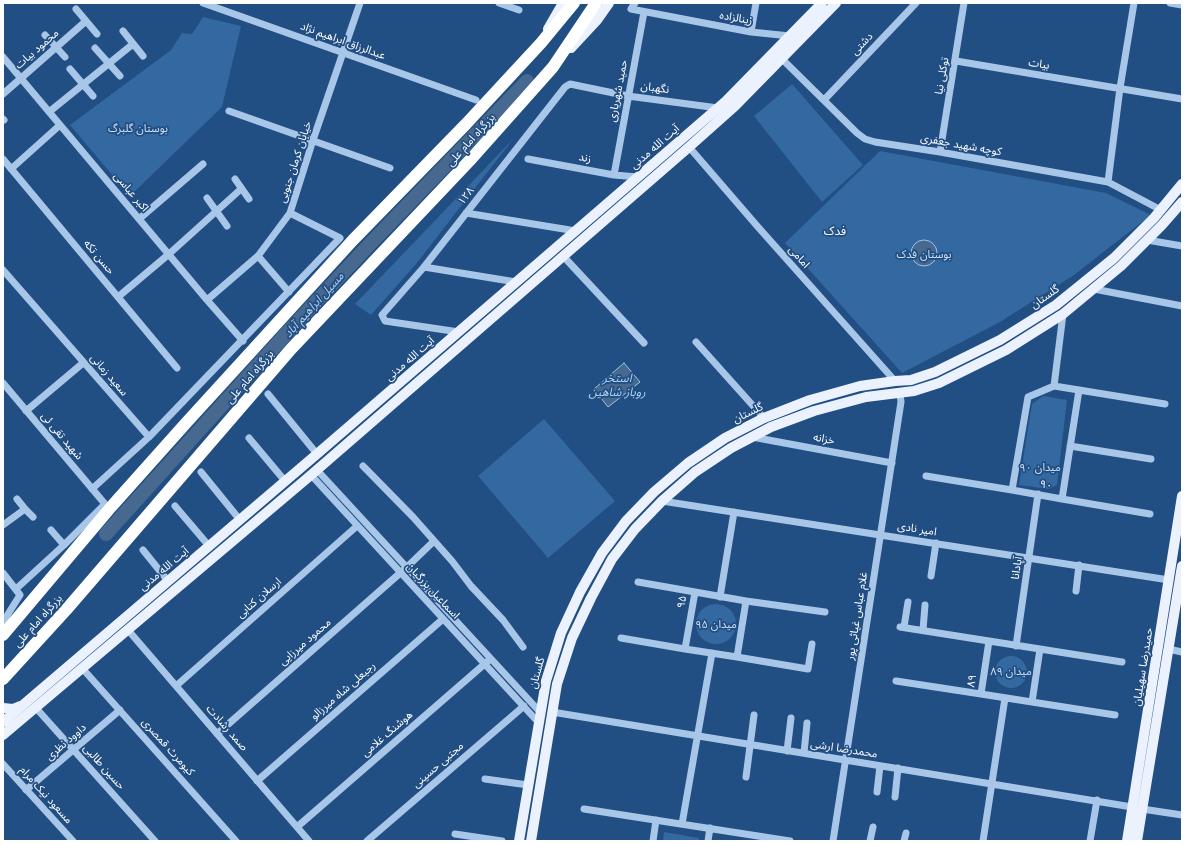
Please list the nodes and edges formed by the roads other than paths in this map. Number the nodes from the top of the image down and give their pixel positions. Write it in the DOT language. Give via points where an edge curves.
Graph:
graph roads {
  1 [pos="204,3"];
  2 [pos="360,3"];
  3 [pos="499,3"];
  4 [pos="563,3"];
  5 [pos="574,3"];
  6 [pos="596,3"];
  7 [pos="609,3"];
  8 [pos="756,3"];
  9 [pos="822,3"];
  10 [pos="836,3"];
  11 [pos="916,3"];
  12 [pos="964,3"];
  13 [pos="1134,3"];
  14 [pos="1170,3"];
  15 [pos="1182,5"];
  16 [pos="633,6"];
  17 [pos="76,9"];
  18 [pos="519,10"];
  19 [pos="644,12"];
  20 [pos="86,21"];
  21 [pos="123,31"];
  22 [pos="751,32"];
  23 [pos="97,34"];
  24 [pos="46,35"];
  25 [pos="790,36"];
  26 [pos="541,43"];
  27 [pos="133,44"];
  28 [pos="56,47"];
  29 [pos="95,48"];
  30 [pos="343,53"];
  31 [pos="143,56"];
  32 [pos="3,57"];
  33 [pos="65,57"];
  34 [pos="782,59"];
  35 [pos="956,61"];
  36 [pos="109,64"];
  37 [pos="553,67"];
  38 [pos="70,69"];
  39 [pos="120,76"];
  40 [pos="21,78"];
  41 [pos="83,84"];
  42 [pos="567,86"];
  43 [pos="1120,88"];
  44 [pos="3,94"];
  45 [pos="93,96"];
  46 [pos="628,96"];
  47 [pos="1182,99"];
  48 [pos="476,100"];
  49 [pos="824,100"];
  50 [pos="718,108"];
  51 [pos="229,111"];
  52 [pos="49,112"];
  53 [pos="60,125"];
  54 [pos="682,139"];
  55 [pos="313,140"];
  56 [pos="689,147"];
  57 [pos="940,152"];
  58 [pos="3,159"];
  59 [pos="528,159"];
  60 [pos="203,164"];
  61 [pos="390,168"];
  62 [pos="11,169"];
  63 [pos="614,175"];
  64 [pos="638,177"];
  65 [pos="235,179"];
  66 [pos="1108,182"];
  67 [pos="1182,184"];
  68 [pos="242,188"];
  69 [pos="207,198"];
  70 [pos="249,199"];
  71 [pos="1182,202"];
  72 [pos="1161,210"];
  73 [pos="217,211"];
  74 [pos="290,213"];
  75 [pos="466,213"];
  76 [pos="139,219"];
  77 [pos="227,226"];
  78 [pos="576,231"];
  79 [pos="1147,240"];
  80 [pos="1182,246"];
  81 [pos="168,254"];
  82 [pos="258,256"];
  83 [pos="564,256"];
  84 [pos="424,267"];
  85 [pos="3,270"];
  86 [pos="516,282"];
  87 [pos="1094,289"];
  88 [pos="289,292"];
  89 [pos="118,297"];
  90 [pos="207,300"];
  91 [pos="1182,306"];
  92 [pos="1063,314"];
  93 [pos="459,332"];
  94 [pos="243,341"];
  95 [pos="696,342"];
  96 [pos="644,343"];
  97 [pos="83,363"];
  98 [pos="177,368"];
  99 [pos="895,381"];
  100 [pos="3,383"];
  101 [pos="1054,386"];
  102 [pos="1079,390"];
  103 [pos="268,394"];
  104 [pos="900,394"];
  105 [pos="1165,404"];
  106 [pos="26,411"];
  107 [pos="764,418"];
  108 [pos="149,437"];
  109 [pos="752,437"];
  110 [pos="249,438"];
  111 [pos="1070,446"];
  112 [pos="1151,459"];
  113 [pos="310,461"];
  114 [pos="892,463"];
  115 [pos="363,466"];
  116 [pos="201,472"];
  117 [pos="314,472"];
  118 [pos="926,476"];
  119 [pos="286,481"];
  120 [pos="92,489"];
  121 [pos="1012,490"];
  122 [pos="1038,494"];
  123 [pos="1182,496"];
  124 [pos="17,499"];
  125 [pos="1062,499"];
  126 [pos="662,501"];
  127 [pos="175,506"];
  128 [pos="25,509"];
  129 [pos="1181,511"];
  130 [pos="734,512"];
  131 [pos="1150,514"];
  132 [pos="33,517"];
  133 [pos="240,520"];
  134 [pos="3,526"];
  135 [pos="357,526"];
  136 [pos="247,529"];
  137 [pos="51,530"];
  138 [pos="881,534"];
  139 [pos="434,541"];
  140 [pos="936,543"];
  141 [pos="64,545"];
  142 [pos="209,546"];
  143 [pos="143,550"];
  144 [pos="1030,557"];
  145 [pos="1079,565"];
  146 [pos="1182,566"];
  147 [pos="407,567"];
  148 [pos="3,573"];
  149 [pos="401,573"];
  150 [pos="931,576"];
  151 [pos="1169,580"];
  152 [pos="168,581"];
  153 [pos="1181,581"];
  154 [pos="638,582"];
  155 [pos="16,589"];
  156 [pos="1076,591"];
  157 [pos="695,592"];
  158 [pos="720,597"];
  159 [pos="746,601"];
  160 [pos="908,602"];
  161 [pos="926,605"];
  162 [pos="825,612"];
  163 [pos="443,619"];
  164 [pos="3,622"];
  165 [pos="128,630"];
  166 [pos="923,630"];
  167 [pos="3,635"];
  168 [pos="621,638"];
  169 [pos="989,641"];
  170 [pos="812,644"];
  171 [pos="1016,646"];
  172 [pos="523,648"];
  173 [pos="685,649"];
  174 [pos="1040,649"];
  175 [pos="1163,649"];
  176 [pos="1182,652"];
  177 [pos="712,653"];
  178 [pos="737,657"];
  179 [pos="491,659"];
  180 [pos="1122,662"];
  181 [pos="485,664"];
  182 [pos="82,668"];
  183 [pos="3,679"];
  184 [pos="896,681"];
  185 [pos="176,686"];
  186 [pos="981,694"];
  187 [pos="1005,698"];
  188 [pos="1032,702"];
  189 [pos="22,706"];
  190 [pos="524,706"];
  191 [pos="3,708"];
  192 [pos="36,708"];
  193 [pos="120,710"];
  194 [pos="552,712"];
  195 [pos="754,715"];
  196 [pos="1115,715"];
  197 [pos="539,717"];
  198 [pos="791,718"];
  199 [pos="3,722"];
  200 [pos="808,722"];
  201 [pos="217,734"];
  202 [pos="3,736"];
  203 [pos="697,736"];
  204 [pos="750,744"];
  205 [pos="73,750"];
  206 [pos="787,750"];
  207 [pos="804,753"];
  208 [pos="846,760"];
  209 [pos="3,764"];
  210 [pos="880,766"];
  211 [pos="898,768"];
  212 [pos="746,777"];
  213 [pos="485,779"];
  214 [pos="257,781"];
  215 [pos="991,783"];
  216 [pos="528,785"];
  217 [pos="26,790"];
  218 [pos="877,792"];
  219 [pos="895,797"];
  220 [pos="1097,800"];
  221 [pos="1137,808"];
  222 [pos="584,809"];
  223 [pos="1182,815"];
  224 [pos="656,820"];
  225 [pos="682,824"];
  226 [pos="297,827"];
  227 [pos="873,827"];
  228 [pos="710,828"];
  229 [pos="455,834"];
  230 [pos="73,841"];
  231 [pos="155,841"];
  232 [pos="236,841"];
  233 [pos="309,841"];
  234 [pos="367,841"];
  235 [pos="502,841"];
  236 [pos="519,841"];
  237 [pos="531,841"];
  238 [pos="653,841"];
  239 [pos="708,841"];
  240 [pos="790,841"];
  241 [pos="833,841"];
  242 [pos="870,841"];
  243 [pos="983,841"];
  244 [pos="1090,841"];
  245 [pos="1127,841"];
  246 [pos="1137,841"];
  1 -- 30 [label="street, عبدالرزاق ابراهیم نژاد"];
  2 -- 30 [label="street, خیابان کرمان جنوبی"];
  3 -- 18 [label="street"];
  4 -- 26 [label="main road"];
  5 -- 26 [label="highway, بزرگراه امام علی"];
  6 -- 37 [label="highway, بزرگراه امام علی"];
  7 -- 37 [label="main road"];
  8 -- 22 [label="street"];
  9 -- 25 [label="main road, آیت الله مدنی"];
  10 -- 34 [label="main road, آیت الله مدنی"];
  11 -- 49 [label="street, دشتی"];
  12 -- 35 [label="street, توکلی نیا"];
  13 -- 43 [label="street"];
  14 -- 15 [label="street"];
  16 -- 19 [label="street, زینالزاده"];
  17 -- 20 [label="street"];
  19 -- 22 [label="street, زینالزاده"];
  19 -- 46 [label="street, حمید شهریاری"];
  20 -- 23 [label="street"];
  20 -- 28 [label="street, محمود بیات"];
  21 -- 27 [label="street"];
  22 -- 25 [label="street, زینالزاده"];
  24 -- 28 [label="street"];
  25 -- 50 [label="main road, آیت الله مدنی"];
  26 -- 167 [label="highway, بزرگراه امام علی" via="353,240 186,423"];
  27 -- 31 [label="street"];
  27 -- 36 [label="street"];
  28 -- 33 [label="street"];
  28 -- 40 [label="street, محمود بیات"];
  29 -- 36 [label="street"];
  30 -- 48 [label="street, عبدالرزاق ابراهیم نژاد"];
  30 -- 55 [label="street, خیابان کرمان جنوبی"];
  32 -- 40 [label="street, اکبر عباسی"];
  34 -- 49 [label="street, کوچه شهید جعفری"];
  34 -- 56 [label="main road, آیت الله مدنی"];
  35 -- 43 [label="street, بیات"];
  35 -- 57 [label="street, توکلی نیا"];
  36 -- 39 [label="street"];
  36 -- 41 [label="street"];
  37 -- 183 [label="highway, بزرگراه امام علی" via="472,158 291,349 66,610"];
  38 -- 41 [label="street"];
  40 -- 44 [label="street, محمود بیات"];
  40 -- 52 [label="street, اکبر عباسی"];
  41 -- 45 [label="street"];
  41 -- 52 [label="street"];
  42 -- 46 [label="street, نگهبان" via="570,84"];
  42 -- 75 [label="street, ۱۲۸"];
  43 -- 47 [label="street, بیات"];
  43 -- 66 [label="street"];
  46 -- 50 [label="street, نگهبان"];
  46 -- 63 [label="street, حمید شهریاری"];
  49 -- 57 [label="street, کوچه شهید جعفری" via="865,139"];
  50 -- 54 [label="main road, آیت الله مدنی"];
  51 -- 55 [label="street"];
  52 -- 53 [label="street, اکبر عباسی"];
  53 -- 62 [label="street"];
  53 -- 76 [label="street, اکبر عباسی"];
  54 -- 56 [label="main road"];
  54 -- 64 [label="main road, آیت الله مدنی"];
  55 -- 61 [label="street"];
  55 -- 74 [label="street, خیابان کرمان جنوبی"];
  56 -- 83 [label="main road, آیت الله مدنی"];
  56 -- 99 [label="street, امامی"];
  57 -- 66 [label="street, کوچه شهید جعفری"];
  58 -- 62 [label="street, حسن تکه"];
  59 -- 63 [label="street, زند"];
  60 -- 76 [label="street"];
  62 -- 89 [label="street, حسن تکه"];
  63 -- 64 [label="street, زند"];
  64 -- 78 [label="main road, آیت الله مدنی"];
  65 -- 68 [label="street"];
  66 -- 72 [label="street, کوچه شهید جعفری"];
  67 -- 72 [label="main road, گلستان"];
  68 -- 70 [label="street"];
  68 -- 73 [label="street"];
  69 -- 73 [label="street"];
  71 -- 79 [label="main road, گلستان"];
  72 -- 99 [label="main road, گلستان" via="1114,258 1056,305 1000,340 935,372 911,380"];
  73 -- 77 [label="street"];
  73 -- 81 [label="street"];
  74 -- 82 [label="street, خیابان کرمان جنوبی"];
  74 -- 88 [label="street" via="340,238"];
  75 -- 78 [label="street"];
  75 -- 84 [label="street, ۱۲۸"];
  76 -- 81 [label="street, اکبر عباسی"];
  78 -- 86 [label="main road, آیت الله مدنی"];
  79 -- 80 [label="street"];
  79 -- 87 [label="main road, گلستان" via="1122,266"];
  81 -- 89 [label="street"];
  81 -- 90 [label="street, اکبر عباسی"];
  82 -- 88 [label="street"];
  82 -- 90 [label="street, خیابان کرمان جنوبی"];
  83 -- 96 [label="street"];
  83 -- 117 [label="main road, آیت الله مدنی"];
  84 -- 86 [label="street"];
  84 -- 93 [label="street, ۱۲۸" via="382,315 383,319"];
  85 -- 97 [label="street, سعید زمانی"];
  86 -- 93 [label="main road, آیت الله مدنی"];
  87 -- 91 [label="street"];
  87 -- 92 [label="main road, گلستان"];
  88 -- 94 [label="street"];
  89 -- 98 [label="street, حسن تکه"];
  90 -- 94 [label="street, اکبر عباسی"];
  92 -- 101 [label="street"];
  92 -- 104 [label="main road, گلستان" via="1006,350 964,372 939,383"];
  93 -- 113 [label="main road, آیت الله مدنی"];
  94 -- 108 [label="street"];
  95 -- 107 [label="street"];
  97 -- 106 [label="street"];
  97 -- 108 [label="street, سعید زمانی"];
  99 -- 104 [label="main road"];
  99 -- 107 [label="main road, گلستان" via="860,386 810,400"];
  100 -- 106 [label="street, شهید تقی ئی"];
  101 -- 102 [label="street"];
  101 -- 121 [label="street" via="1028,397"];
  102 -- 105 [label="street"];
  102 -- 111 [label="street, ۹۰"];
  103 -- 113 [label="street"];
  104 -- 109 [label="main road, گلستان" via="866,397 814,411"];
  104 -- 114 [label="street, غلام عباس غیاثی ‌پور"];
  106 -- 120 [label="street, شهید تقی ئی"];
  107 -- 197 [label="main road, گلستان" via="725,438 688,463 654,492 626,521 602,553 561,633 546,681"];
  108 -- 120 [label="street"];
  109 -- 114 [label="street, خزانه"];
  109 -- 126 [label="main road, گلستان" via="695,472"];
  110 -- 119 [label="street"];
  111 -- 112 [label="street"];
  111 -- 125 [label="street, ۹۰"];
  113 -- 117 [label="main road"];
  113 -- 119 [label="main road, آیت الله مدنی"];
  114 -- 138 [label="street, غلام عباس غیاثی ‌پور"];
  115 -- 139 [label="street"];
  116 -- 133 [label="street"];
  117 -- 135 [label="street, اسماعیل بزرگیان"];
  117 -- 136 [label="main road"];
  117 -- 147 [label="street, اسماعیل بزرگیان"];
  118 -- 121 [label="street, ۹۰"];
  119 -- 133 [label="main road, آیت الله مدنی"];
  120 -- 141 [label="street, شهید تقی ئی" via="105,504"];
  121 -- 122 [label="street, ۹۰"];
  122 -- 125 [label="street, ۹۰"];
  122 -- 144 [label="street, آپادانا"];
  123 -- 129 [label="main road, حمیدرضا سهیلیان"];
  124 -- 128 [label="street"];
  125 -- 131 [label="street"];
  126 -- 130 [label="street, امیر نادی"];
  126 -- 194 [label="main road, گلستان" via="635,529 612,559 591,598 572,638 557,684"];
  127 -- 142 [label="street"];
  128 -- 132 [label="street"];
  128 -- 134 [label="street"];
  129 -- 151 [label="main road, حمیدرضا سهیلیان"];
  130 -- 138 [label="street, امیر نادی"];
  130 -- 158 [label="street"];
  133 -- 136 [label="main road"];
  133 -- 142 [label="main road, آیت الله مدنی"];
  135 -- 149 [label="street, اسماعیل بزرگیان"];
  135 -- 185 [label="street, ارسلان کتابی"];
  136 -- 165 [label="main road"];
  137 -- 141 [label="street"];
  138 -- 140 [label="street, امیر نادی"];
  138 -- 208 [label="street, غلام عباس غیاثی ‌پور"];
  139 -- 147 [label="street, محمود میرزایی"];
  139 -- 172 [label="street" via="503,620"];
  140 -- 144 [label="street, امیر نادی"];
  140 -- 150 [label="street"];
  141 -- 155 [label="street"];
  142 -- 152 [label="main road, آیت الله مدنی"];
  143 -- 152 [label="street"];
  144 -- 145 [label="street, امیر نادی"];
  144 -- 171 [label="street, آپادانا"];
  145 -- 151 [label="street, امیر نادی"];
  145 -- 156 [label="street"];
  146 -- 153 [label="main road, حمیدرضا سهیلیان"];
  147 -- 149 [label="street, محمود میرزایی"];
  147 -- 179 [label="street, اسماعیل بزرگیان"];
  148 -- 155 [label="street"];
  149 -- 163 [label="street, اسماعیل بزرگیان"];
  149 -- 201 [label="street, محمود میرزایی"];
  151 -- 153 [label="main road"];
  151 -- 175 [label="main road, حمیدرضا سهیلیان"];
  152 -- 189 [label="main road, آیت الله مدنی"];
  153 -- 175 [label="main road, حمیدرضا سهیلیان"];
  154 -- 157 [label="street"];
  155 -- 164 [label="street" via="20,596"];
  157 -- 158 [label="street, ۹۵"];
  157 -- 173 [label="street, ۹۵"];
  158 -- 159 [label="street, ۹۵"];
  159 -- 162 [label="street, ۹۵"];
  159 -- 178 [label="street"];
  160 -- 166 [label="street" via="902,627"];
  161 -- 166 [label="street"];
  163 -- 181 [label="street, اسماعیل بزرگیان"];
  163 -- 214 [label="street, رجبعلی شاه میرزالو"];
  165 -- 182 [label="main road"];
  165 -- 185 [label="street, صمد رشادت"];
  166 -- 169 [label="street"];
  168 -- 173 [label="street"];
  169 -- 171 [label="street"];
  169 -- 186 [label="street, ۸۹"];
  170 -- 178 [label="street" via="808,669"];
  171 -- 174 [label="street"];
  173 -- 177 [label="street"];
  174 -- 180 [label="street"];
  174 -- 188 [label="street"];
  175 -- 176 [label="street"];
  175 -- 221 [label="main road, حمیدرضا سهیلیان"];
  177 -- 178 [label="street"];
  177 -- 203 [label="street"];
  179 -- 181 [label="street, هوشنگ غلامی"];
  179 -- 197 [label="street, اسماعیل بزرگیان"];
  181 -- 190 [label="street, اسماعیل بزرگیان"];
  181 -- 226 [label="street, هوشنگ غلامی"];
  182 -- 192 [label="main road"];
  182 -- 193 [label="street, کیومرث قمصری"];
  184 -- 186 [label="street"];
  185 -- 201 [label="street, صمد رشادت"];
  186 -- 187 [label="street, ۸۹"];
  187 -- 188 [label="street, ۸۹"];
  187 -- 215 [label="street"];
  188 -- 196 [label="street, ۸۹"];
  189 -- 191 [label="main road" via="13,709"];
  189 -- 199 [label="main road, آیت الله مدنی"];
  190 -- 197 [label="street, اسماعیل بزرگیان"];
  190 -- 234 [label="street, مجتبی حسینی"];
  192 -- 202 [label="main road"];
  192 -- 205 [label="street, حسین طالبی"];
  193 -- 205 [label="street, داوود نظری"];
  193 -- 232 [label="street, کیومرث قمصری"];
  194 -- 197 [label="main road"];
  194 -- 203 [label="street, محمدرضا ارشی"];
  194 -- 237 [label="main road, گلستان"];
  195 -- 204 [label="street"];
  197 -- 216 [label="main road, گلستان"];
  198 -- 206 [label="street"];
  200 -- 207 [label="street"];
  201 -- 214 [label="street, صمد رشادت"];
  203 -- 204 [label="street, محمدرضا ارشی"];
  203 -- 225 [label="street"];
  204 -- 206 [label="street, محمدرضا ارشی"];
  204 -- 212 [label="street"];
  205 -- 217 [label="street, داوود نظری"];
  205 -- 231 [label="street, حسین طالبی"];
  206 -- 207 [label="street, محمدرضا ارشی"];
  207 -- 208 [label="street, محمدرضا ارشی"];
  208 -- 210 [label="street, محمدرضا ارشی"];
  208 -- 241 [label="street, غلام عباس غیاثی ‌پور"];
  209 -- 217 [label="street, مسعود نیک مرام"];
  210 -- 211 [label="street, محمدرضا ارشی"];
  210 -- 218 [label="street"];
  211 -- 215 [label="street, محمدرضا ارشی"];
  211 -- 219 [label="street"];
  213 -- 216 [label="street"];
  214 -- 226 [label="street, صمد رشادت"];
  215 -- 220 [label="street, محمدرضا ارشی"];
  215 -- 243 [label="street"];
  216 -- 236 [label="main road, گلستان"];
  217 -- 230 [label="street, مسعود نیک مرام"];
  220 -- 221 [label="street, محمدرضا ارشی"];
  220 -- 244 [label="street"];
  221 -- 223 [label="street, محمدرضا ارشی"];
  221 -- 245 [label="main road, حمیدرضا سهیلیان"];
  221 -- 246 [label="main road, حمیدرضا سهیلیان"];
  222 -- 224 [label="street"];
  224 -- 225 [label="street"];
  224 -- 238 [label="street"];
  225 -- 228 [label="street"];
  226 -- 233 [label="street, صمد رشادت"];
  227 -- 242 [label="street"];
  228 -- 239 [label="street"];
  228 -- 240 [label="street"];
  229 -- 235 [label="street"];
}
